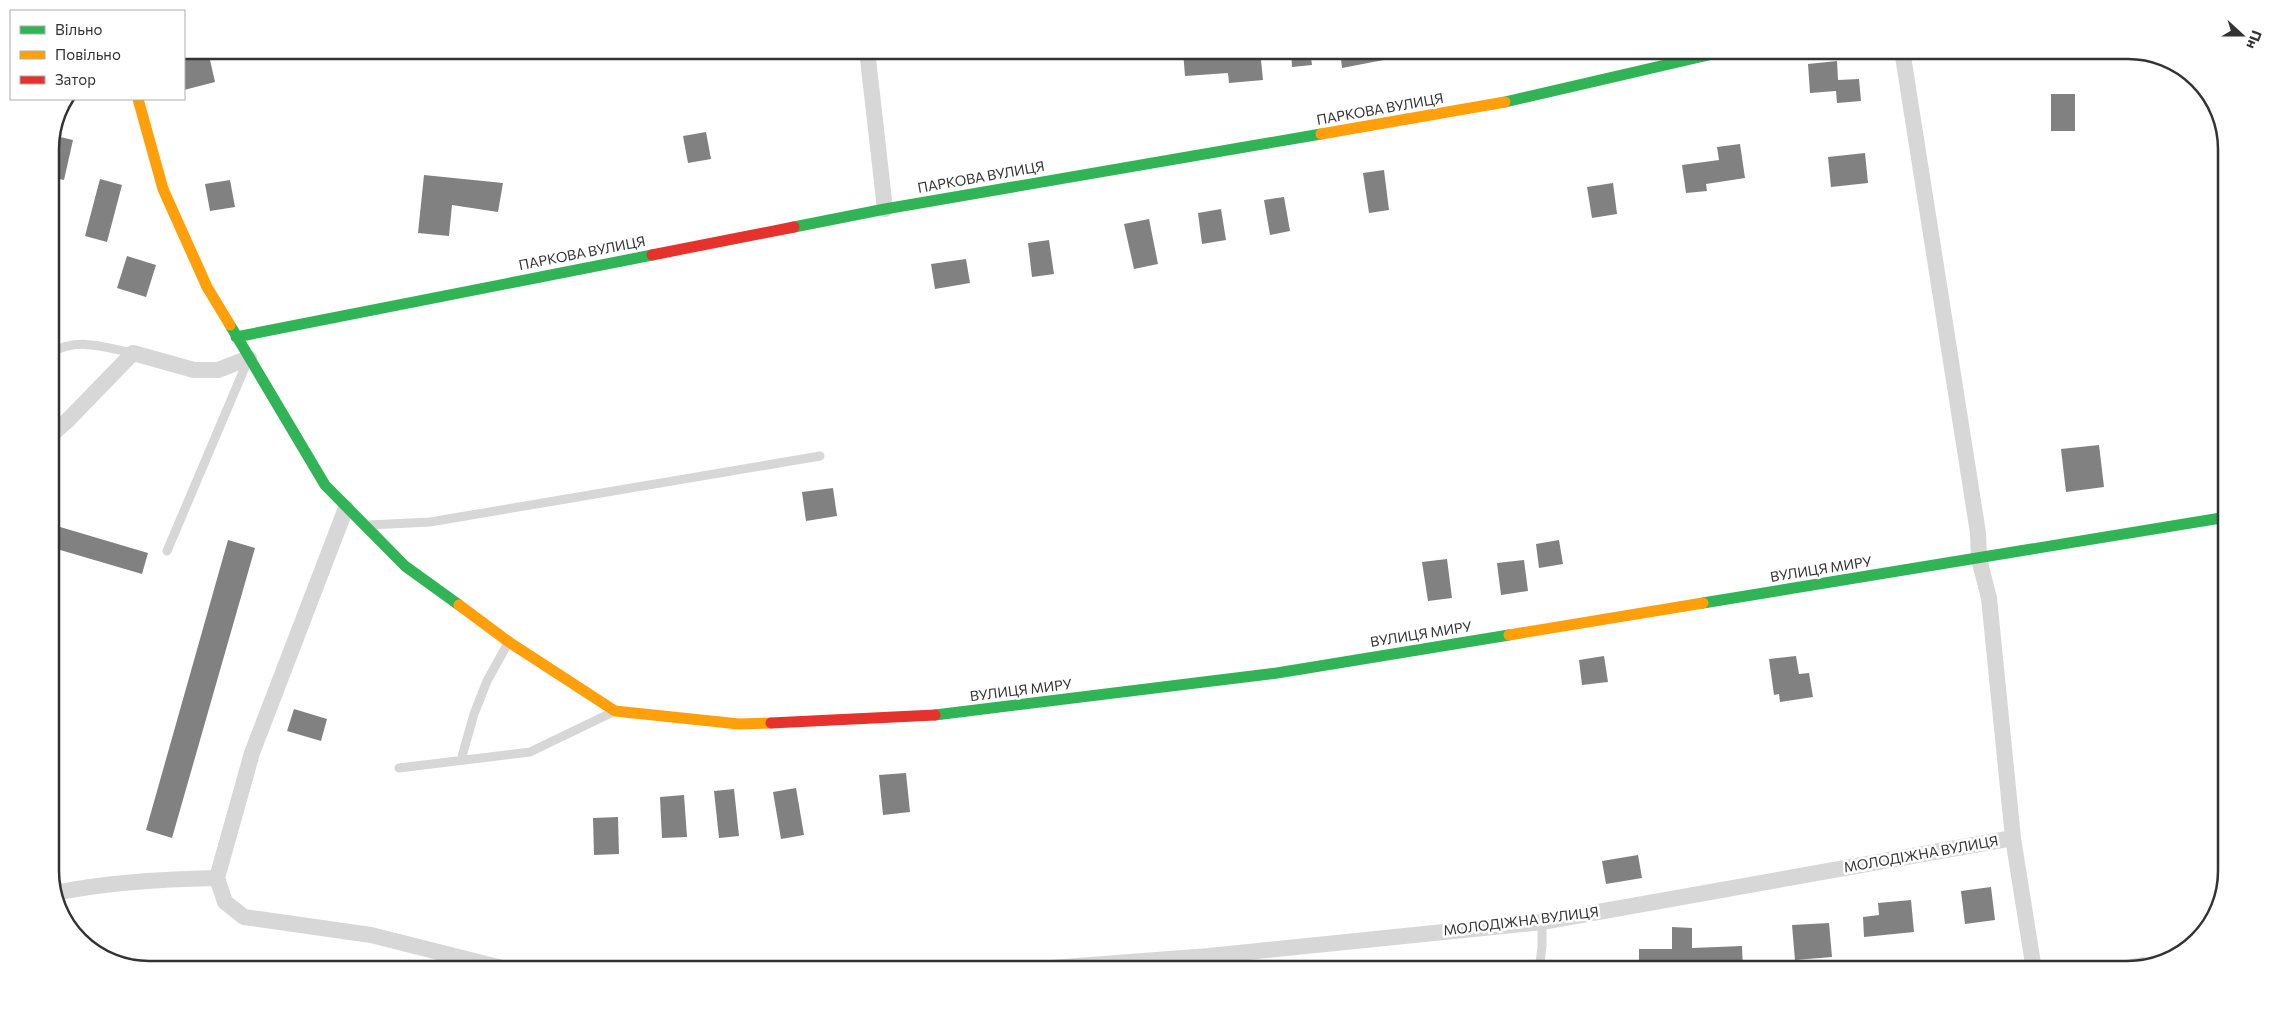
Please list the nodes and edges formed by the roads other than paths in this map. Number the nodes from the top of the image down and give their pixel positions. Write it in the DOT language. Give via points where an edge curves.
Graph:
graph roads {
  1 [pos="868,59"];
  2 [pos="1691,59"];
  3 [pos="1903,59"];
  4 [pos="138,100"];
  5 [pos="885,209"];
  6 [pos="236,337"];
  7 [pos="59,349"];
  8 [pos="133,353"];
  9 [pos="249,358"];
  10 [pos="59,428"];
  11 [pos="820,456"];
  12 [pos="346,508"];
  13 [pos="2218,519"];
  14 [pos="364,525"];
  15 [pos="168,551"];
  16 [pos="1979,559"];
  17 [pos="509,642"];
  18 [pos="616,711"];
  19 [pos="461,760"];
  20 [pos="399,768"];
  21 [pos="2013,838"];
  22 [pos="217,878"];
  23 [pos="61,892"];
  24 [pos="1542,922"];
  25 [pos="474,961"];
  26 [pos="1143,961"];
  27 [pos="1540,961"];
  28 [pos="2033,961"];
  1 -- 5 [label="street"];
  2 -- 5 [label="street, ПАРКОВА ВУЛИЦЯ" via="1497,104"];
  3 -- 16 [label="street" via="1978,533"];
  4 -- 6 [label="street" via="163,189 206,287"];
  5 -- 6 [label="street, ПАРКОВА ВУЛИЦЯ"];
  6 -- 9 [label="street"];
  7 -- 8 [label="lane" via="86,343"];
  8 -- 9 [label="street" via="194,370 218,370"];
  8 -- 10 [label="street"];
  9 -- 12 [label="street" via="325,485"];
  9 -- 15 [label="lane"];
  11 -- 14 [label="lane" via="430,522"];
  12 -- 14 [label="street"];
  12 -- 22 [label="street" via="252,753"];
  13 -- 16 [label="street, ВУЛИЦЯ МИРУ"];
  14 -- 17 [label="street" via="405,566"];
  16 -- 18 [label="street, ВУЛИЦЯ МИРУ" via="1277,673 929,716 739,724"];
  16 -- 21 [label="street" via="1989,598"];
  17 -- 18 [label="street"];
  17 -- 19 [label="lane" via="487,681"];
  18 -- 19 [label="lane" via="530,752"];
  19 -- 20 [label="lane"];
  21 -- 24 [label="street, МОЛОДІЖНА ВУЛИЦЯ"];
  21 -- 28 [label="street"];
  22 -- 23 [label="street" via="91,886"];
  22 -- 25 [label="street" via="225,902 244,917 371,935"];
  24 -- 26 [label="street, МОЛОДІЖНА ВУЛИЦЯ"];
  24 -- 27 [label="lane"];
}
